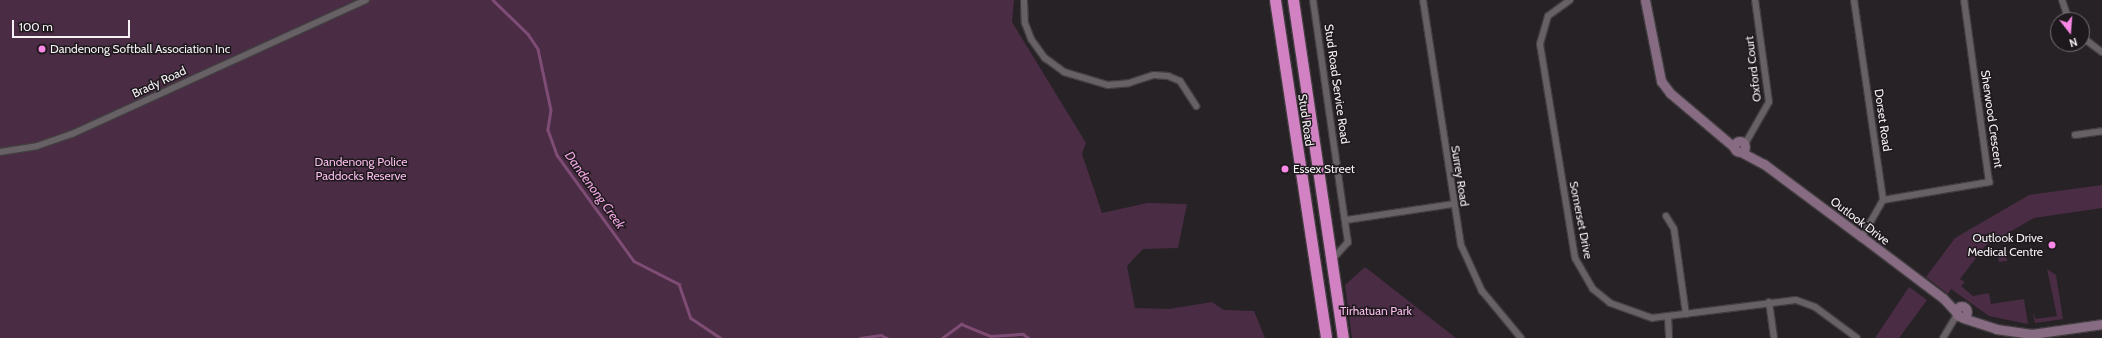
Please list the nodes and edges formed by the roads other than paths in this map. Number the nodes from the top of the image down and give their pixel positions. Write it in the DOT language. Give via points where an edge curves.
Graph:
graph roads {
  1 [pos="366,0"];
  2 [pos="1024,0"];
  3 [pos="1275,0"];
  4 [pos="1293,0"];
  5 [pos="1314,0"];
  6 [pos="1423,0"];
  7 [pos="1570,0"];
  8 [pos="1645,0"];
  9 [pos="1755,0"];
  10 [pos="1854,0"];
  11 [pos="1964,0"];
  12 [pos="2062,0"];
  13 [pos="2066,12"];
  14 [pos="2090,43"];
  15 [pos="2102,52"];
  16 [pos="1196,106"];
  17 [pos="2102,131"];
  18 [pos="2075,135"];
  19 [pos="1741,145"];
  20 [pos="0,152"];
  21 [pos="1883,200"];
  22 [pos="1453,204"];
  23 [pos="1666,216"];
  24 [pos="1346,220"];
  25 [pos="1862,237"];
  26 [pos="1332,260"];
  27 [pos="1769,302"];
  28 [pos="1686,314"];
  29 [pos="1961,314"];
  30 [pos="1668,317"];
  31 [pos="2102,324"];
  32 [pos="1326,338"];
  33 [pos="1343,338"];
  34 [pos="1522,338"];
  35 [pos="1669,338"];
  36 [pos="1774,338"];
  37 [pos="1857,338"];
  38 [pos="1944,338"];
  1 -- 20 [label="street, Brady Road" via="72,134 37,146"];
  2 -- 16 [label="street" via="1025,23 1033,43 1045,58 1064,72 1085,81 1108,85 1154,75 1168,76 1180,81"];
  3 -- 32 [label="highway, Stud Road"];
  4 -- 26 [label="highway, Stud Road"];
  5 -- 24 [label="street, Stud Road Service Road"];
  6 -- 22 [label="street, Surrey Road"];
  7 -- 30 [label="street, Somerset Drive" via="1548,16 1540,44 1575,258 1584,278 1610,303 1630,313"];
  8 -- 19 [label="street, Outlook Drive" via="1661,81 1670,93"];
  9 -- 19 [label="street, Oxford Court" via="1769,102 1753,132"];
  10 -- 21 [label="street, Dorset Road"];
  11 -- 21 [label="street, Sherwood Crescent" via="1989,182"];
  12 -- 13 [label="street"];
  14 -- 15 [label="street"];
  17 -- 18 [label="street"];
  19 -- 25 [label="street, Outlook Drive"];
  21 -- 25 [label="street"];
  22 -- 24 [label="street"];
  22 -- 34 [label="street, Surrey Road" via="1461,244 1482,291"];
  23 -- 28 [label="street" via="1674,229"];
  24 -- 26 [label="street, Stud Road Service Road" via="1348,242"];
  25 -- 29 [label="street, Outlook Drive"];
  26 -- 33 [label="highway, Stud Road"];
  27 -- 28 [label="street, Somerset Drive"];
  27 -- 36 [label="street"];
  27 -- 37 [label="street, Somerset Drive" via="1806,302"];
  28 -- 30 [label="street, Somerset Drive"];
  29 -- 31 [label="street, Outlook Drive" via="1983,325 2032,334"];
  29 -- 38 [label="street"];
  30 -- 35 [label="street"];
}
